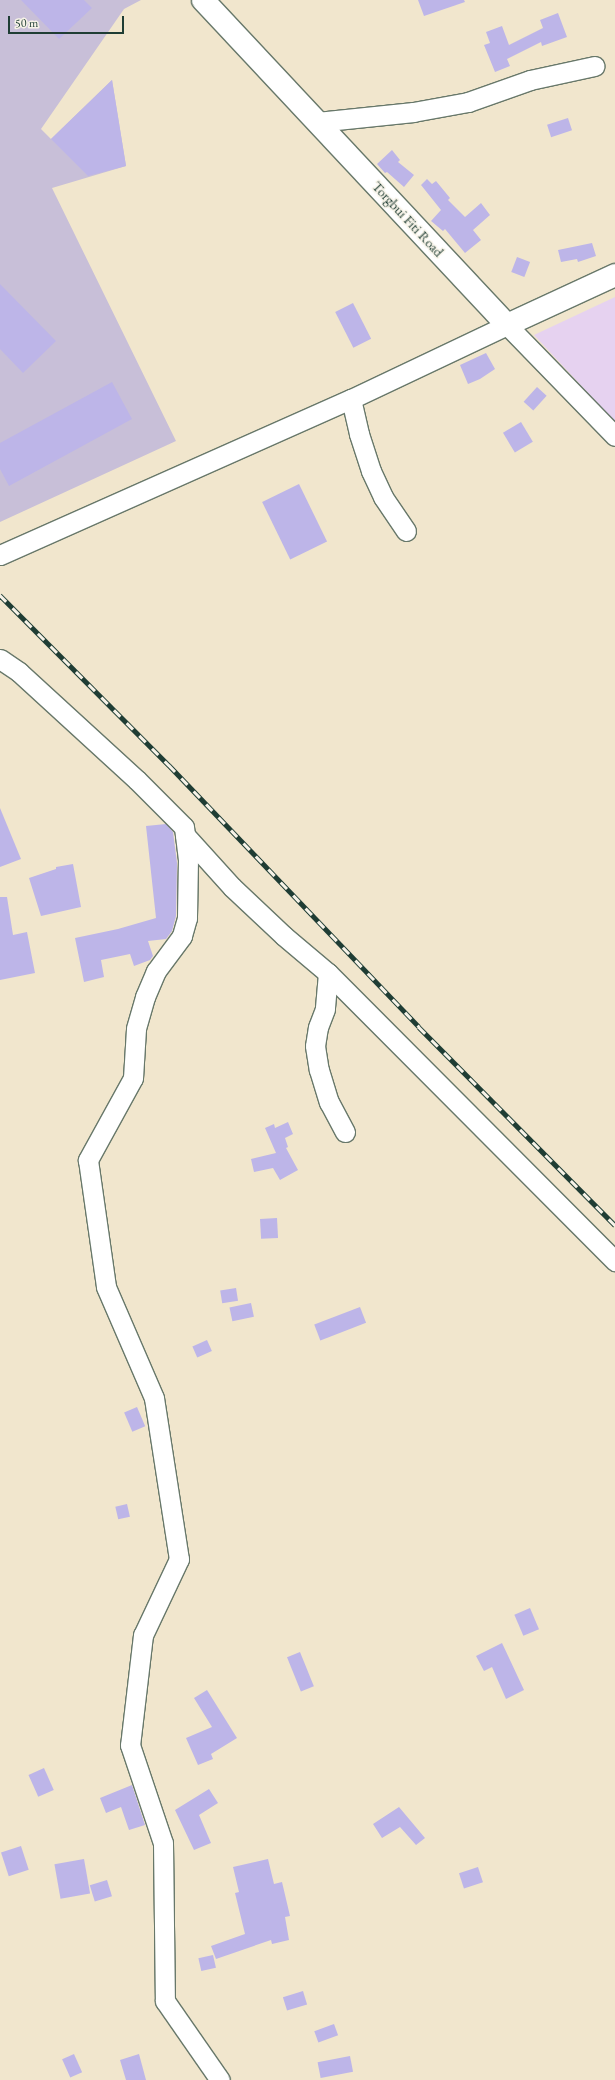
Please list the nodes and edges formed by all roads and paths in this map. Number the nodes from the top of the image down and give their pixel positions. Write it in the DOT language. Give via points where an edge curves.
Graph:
graph roads {
  1 [pos="202,0"];
  2 [pos="595,66"];
  3 [pos="317,122"];
  4 [pos="615,275"];
  5 [pos="507,325"];
  6 [pos="351,399"];
  7 [pos="615,436"];
  8 [pos="406,531"];
  9 [pos="0,555"];
  10 [pos="0,658"];
  11 [pos="185,835"];
  12 [pos="328,973"];
  13 [pos="345,1132"];
  14 [pos="615,1261"];
  15 [pos="220,2080"];
  1 -- 3 [label="street, Torgbui Fiti Road"];
  2 -- 3 [label="street" via="530,80 468,102 413,112"];
  3 -- 5 [label="street, Torgbui Fiti Road"];
  4 -- 5 [label="street"];
  5 -- 6 [label="street"];
  5 -- 7 [label="street, Torgbui Fiti Road"];
  6 -- 8 [label="street" via="370,471 383,497"];
  6 -- 9 [label="street"];
  10 -- 11 [label="street" via="19,672 137,780 184,827"];
  11 -- 12 [label="street" via="232,887"];
  11 -- 15 [label="street" via="188,859 187,918 182,936 156,971 145,997 136,1030 133,1078 88,1160 106,1287 154,1398 179,1559 143,1635 130,1744 163,1843 165,2001"];
  12 -- 13 [label="street" via="325,1009 318,1027 315,1046 329,1102"];
  12 -- 14 [label="street"];
}
